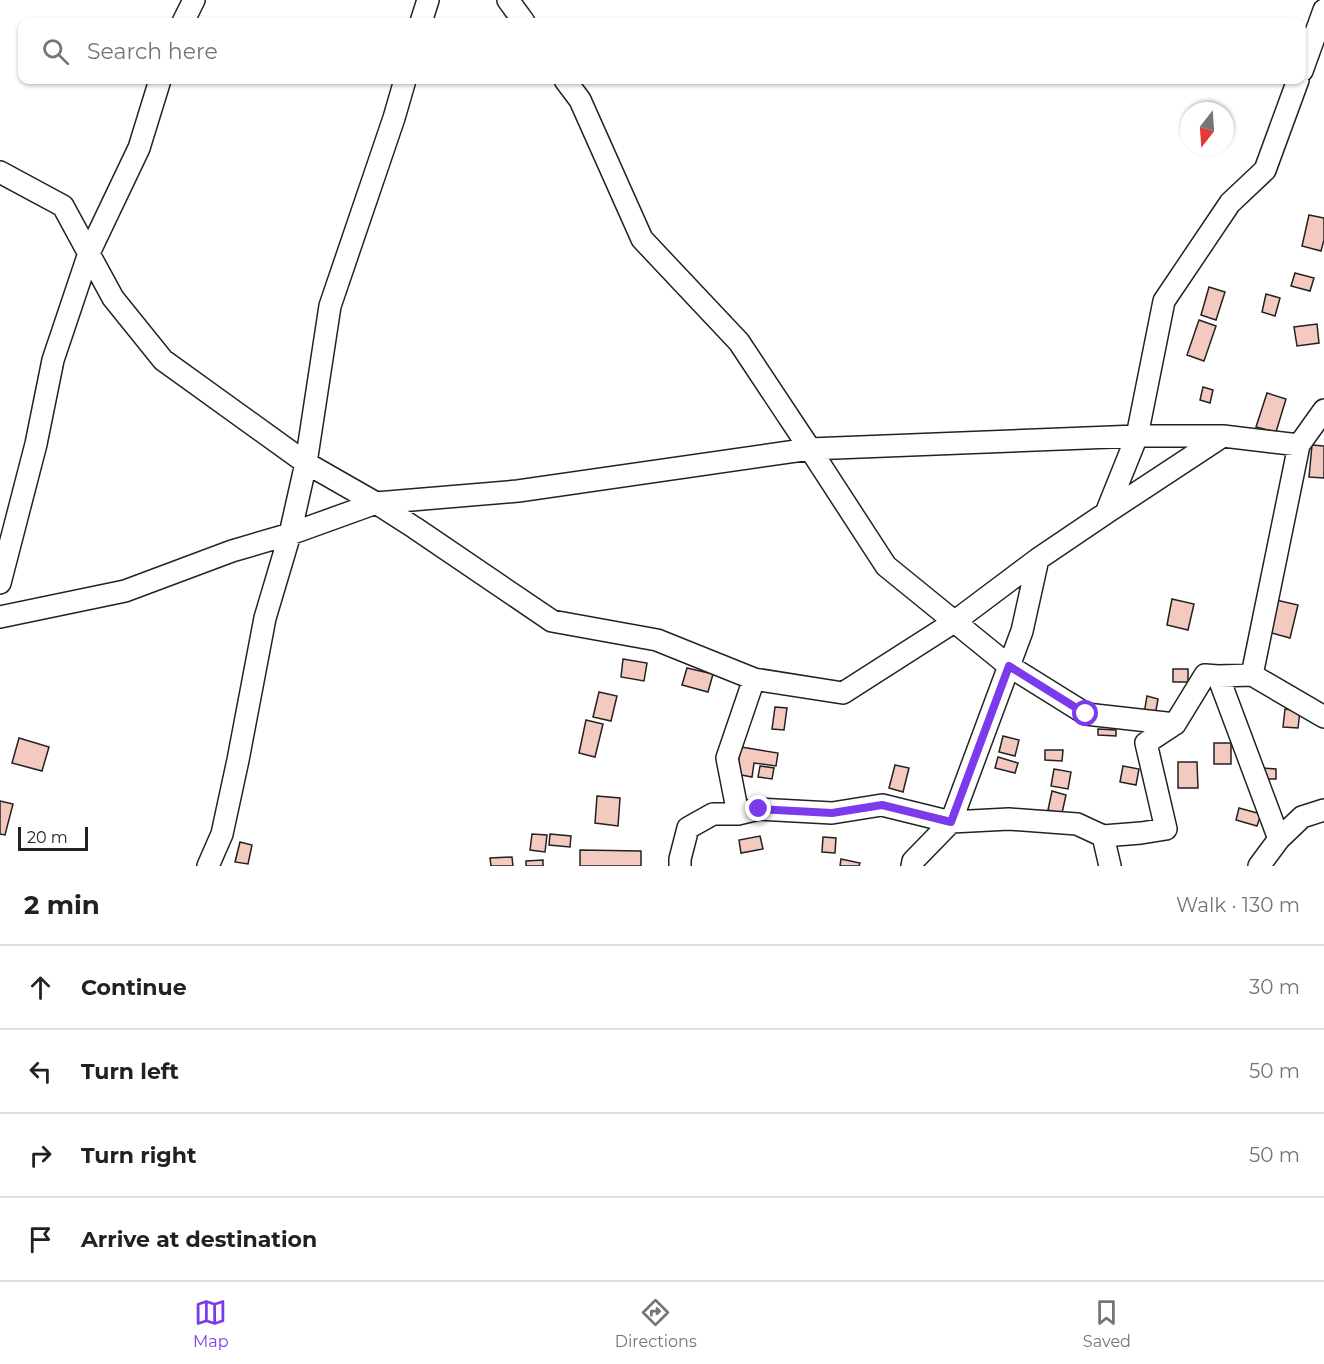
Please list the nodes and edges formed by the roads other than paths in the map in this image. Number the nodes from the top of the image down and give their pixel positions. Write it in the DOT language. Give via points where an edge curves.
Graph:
graph roads {
  1 [pos="194,0"];
  2 [pos="428,0"];
  3 [pos="508,0"];
  4 [pos="1324,10"];
  5 [pos="185,18"];
  6 [pos="422,18"];
  7 [pos="521,18"];
  8 [pos="1306,59"];
  9 [pos="159,84"];
  10 [pos="404,84"];
  11 [pos="568,84"];
  12 [pos="1297,84"];
  13 [pos="0,171"];
  14 [pos="89,253"];
  15 [pos="1324,410"];
  16 [pos="1137,436"];
  17 [pos="1223,436"];
  18 [pos="1299,445"];
  19 [pos="810,449"];
  20 [pos="306,463"];
  21 [pos="376,503"];
  22 [pos="1106,513"];
  23 [pos="290,534"];
  24 [pos="1038,560"];
  25 [pos="0,583"];
  26 [pos="0,617"];
  27 [pos="954,622"];
  28 [pos="1009,666"];
  29 [pos="1252,675"];
  30 [pos="1218,676"];
  31 [pos="754,679"];
  32 [pos="1324,717"];
  33 [pos="1175,724"];
  34 [pos="1324,810"];
  35 [pos="738,814"];
  36 [pos="951,822"];
  37 [pos="1103,836"];
  38 [pos="1279,839"];
  39 [pos="208,866"];
  40 [pos="680,866"];
  41 [pos="912,866"];
  42 [pos="1110,866"];
  43 [pos="1259,866"];
  1 -- 5 [label="street"];
  2 -- 6 [label="street"];
  3 -- 7 [label="street"];
  4 -- 8 [label="street"];
  9 -- 14 [label="street" via="139,147"];
  10 -- 20 [label="street" via="330,306"];
  11 -- 19 [label="street" via="580,100 642,240 739,342"];
  12 -- 16 [label="street" via="1265,170 1230,203 1164,301"];
  13 -- 14 [label="street" via="63,206"];
  14 -- 20 [label="street" via="114,298 163,360"];
  14 -- 25 [label="street" via="53,360"];
  15 -- 18 [label="street"];
  16 -- 17 [label="street"];
  16 -- 19 [label="street"];
  16 -- 22 [label="street"];
  17 -- 18 [label="street"];
  17 -- 22 [label="street"];
  18 -- 29 [label="street"];
  19 -- 21 [label="street" via="518,491"];
  19 -- 27 [label="street" via="886,566"];
  20 -- 21 [label="street"];
  20 -- 23 [label="street"];
  21 -- 23 [label="street"];
  21 -- 31 [label="street" via="552,621 657,640"];
  22 -- 24 [label="street"];
  23 -- 26 [label="street" via="125,591"];
  23 -- 39 [label="street" via="265,618 222,834"];
  24 -- 27 [label="street"];
  24 -- 28 [label="street" via="1022,631"];
  27 -- 28 [label="street"];
  27 -- 31 [label="street" via="843,693"];
  28 -- 33 [label="street" via="1086,714"];
  28 -- 36 [label="street"];
  29 -- 30 [label="street"];
  29 -- 32 [label="street"];
  30 -- 33 [label="street" via="1205,675"];
  30 -- 38 [label="street"];
  31 -- 35 [label="street" via="727,758"];
  33 -- 37 [label="street" via="1146,743 1166,829"];
  34 -- 38 [label="street" via="1302,817"];
  35 -- 36 [label="street" via="759,809 832,813 882,805"];
  35 -- 40 [label="street" via="713,814 688,828"];
  36 -- 37 [label="street" via="1009,819 1077,824"];
  36 -- 41 [label="street"];
  37 -- 42 [label="street"];
  38 -- 43 [label="street"];
}
